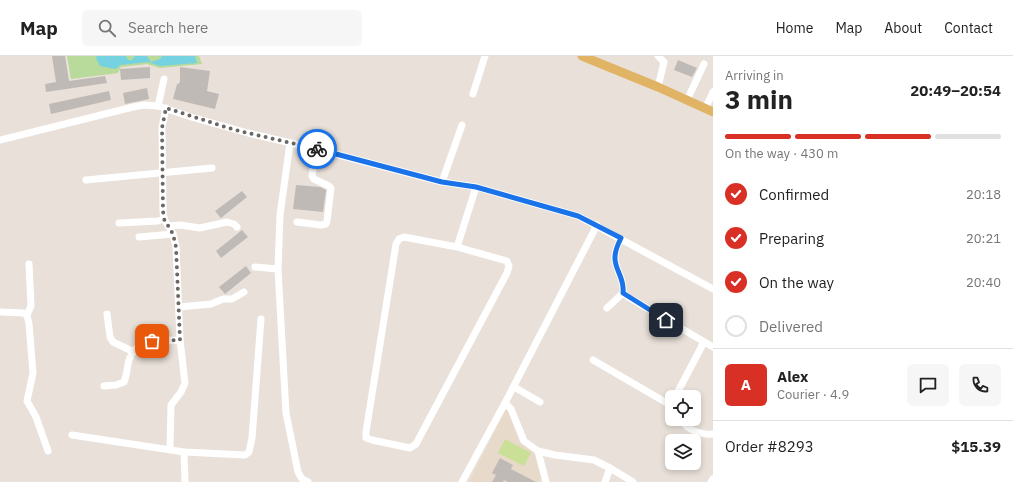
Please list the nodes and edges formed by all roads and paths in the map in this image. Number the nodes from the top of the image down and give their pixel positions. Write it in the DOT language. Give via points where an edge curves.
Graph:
graph roads {
  1 [pos="485,56"];
  2 [pos="582,56"];
  3 [pos="658,56"];
  4 [pos="704,64"];
  5 [pos="164,79"];
  6 [pos="658,87"];
  7 [pos="713,92"];
  8 [pos="473,94"];
  9 [pos="687,100"];
  10 [pos="158,106"];
  11 [pos="166,108"];
  12 [pos="709,110"];
  13 [pos="462,125"];
  14 [pos="0,140"];
  15 [pos="290,143"];
  16 [pos="316,149"];
  17 [pos="212,168"];
  18 [pos="163,174"];
  19 [pos="86,180"];
  20 [pos="442,182"];
  21 [pos="476,187"];
  22 [pos="164,219"];
  23 [pos="296,222"];
  24 [pos="119,223"];
  25 [pos="169,226"];
  26 [pos="598,226"];
  27 [pos="237,227"];
  28 [pos="173,234"];
  29 [pos="139,237"];
  30 [pos="621,238"];
  31 [pos="457,247"];
  32 [pos="29,264"];
  33 [pos="255,268"];
  34 [pos="278,269"];
  35 [pos="713,289"];
  36 [pos="244,292"];
  37 [pos="623,293"];
  38 [pos="179,306"];
  39 [pos="607,308"];
  40 [pos="0,312"];
  41 [pos="107,314"];
  42 [pos="27,315"];
  43 [pos="261,319"];
  44 [pos="180,340"];
  45 [pos="704,342"];
  46 [pos="713,347"];
  47 [pos="134,352"];
  48 [pos="593,360"];
  49 [pos="104,386"];
  50 [pos="514,387"];
  51 [pos="679,390"];
  52 [pos="665,400"];
  53 [pos="540,402"];
  54 [pos="505,404"];
  55 [pos="687,426"];
  56 [pos="713,434"];
  57 [pos="72,435"];
  58 [pos="170,449"];
  59 [pos="48,451"];
  60 [pos="538,451"];
  61 [pos="184,452"];
  62 [pos="610,468"];
  63 [pos="713,479"];
  64 [pos="185,482"];
  65 [pos="308,482"];
  66 [pos="462,482"];
  67 [pos="546,482"];
  68 [pos="605,482"];
  69 [pos="633,482"];
  70 [pos="711,482"];
  1 -- 8 [label="street"];
  2 -- 6 [label="main road"];
  3 -- 6 [label="street" via="664,62"];
  4 -- 9 [label="street"];
  5 -- 10 [label="street"];
  6 -- 9 [label="main road"];
  7 -- 12 [label="street"];
  9 -- 12 [label="main road"];
  10 -- 11 [label="street"];
  10 -- 14 [label="street" via="133,107"];
  11 -- 15 [label="street" via="235,130"];
  11 -- 18 [label="street" via="162,128"];
  13 -- 20 [label="street"];
  15 -- 16 [label="street"];
  15 -- 34 [label="street" via="280,215"];
  16 -- 20 [label="street"];
  16 -- 23 [label="street" via="312,176 331,188 327,221 321,225"];
  17 -- 18 [label="street"];
  18 -- 19 [label="street"];
  18 -- 22 [label="street"];
  20 -- 21 [label="street"];
  21 -- 26 [label="street" via="578,216"];
  21 -- 31 [label="street"];
  22 -- 24 [label="street"];
  22 -- 25 [label="street"];
  25 -- 27 [label="street" via="200,228 227,222"];
  25 -- 28 [label="street"];
  26 -- 30 [label="street"];
  26 -- 50 [label="street"];
  28 -- 29 [label="street"];
  28 -- 38 [label="street" via="178,267"];
  30 -- 35 [label="street"];
  30 -- 37 [label="street" via="615,261 624,286"];
  31 -- 31 [label="street" via="404,237 396,244 366,438 410,448 416,444 507,273 507,261"];
  32 -- 42 [label="street" via="31,306"];
  33 -- 34 [label="street"];
  34 -- 65 [label="street" via="286,413 298,472 302,480"];
  36 -- 38 [label="street" via="232,299 205,305"];
  37 -- 39 [label="street"];
  37 -- 45 [label="street"];
  38 -- 44 [label="street"];
  40 -- 42 [label="street"];
  41 -- 47 [label="street" via="113,342"];
  42 -- 59 [label="street" via="33,373 27,401 36,416"];
  43 -- 61 [label="street" via="249,452 237,456"];
  44 -- 47 [label="street" via="147,342"];
  44 -- 58 [label="street" via="184,383 171,406"];
  45 -- 46 [label="street"];
  45 -- 51 [label="street"];
  47 -- 49 [label="street" via="128,362 124,382"];
  48 -- 52 [label="street"];
  50 -- 53 [label="street"];
  50 -- 54 [label="street"];
  54 -- 60 [label="street" via="511,409 524,441"];
  54 -- 66 [label="street"];
  55 -- 56 [label="street" via="705,435"];
  57 -- 58 [label="street"];
  58 -- 61 [label="street"];
  60 -- 62 [label="street" via="594,460"];
  60 -- 67 [label="street"];
  61 -- 64 [label="street"];
  62 -- 68 [label="street"];
  62 -- 69 [label="street"];
  63 -- 70 [label="street"];
}
